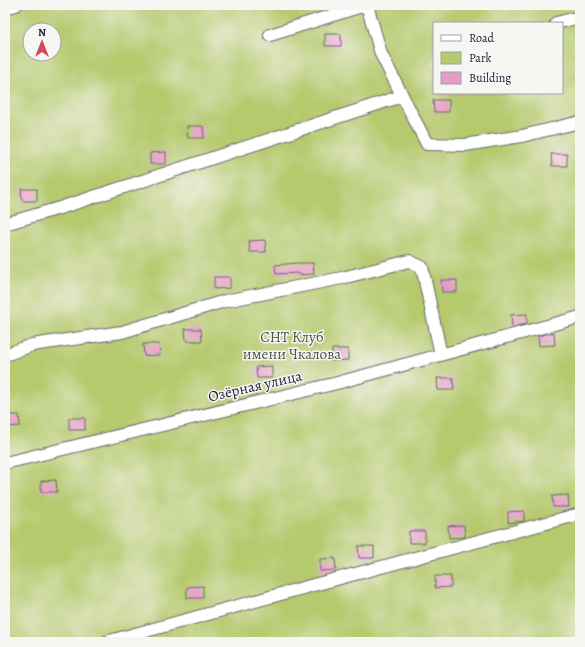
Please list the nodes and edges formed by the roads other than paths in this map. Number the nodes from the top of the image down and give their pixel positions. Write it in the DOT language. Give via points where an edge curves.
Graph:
graph roads {
  1 [pos="16,5"];
  2 [pos="366,5"];
  3 [pos="5,8"];
  4 [pos="580,17"];
  5 [pos="560,22"];
  6 [pos="270,35"];
  7 [pos="402,96"];
  8 [pos="580,122"];
  9 [pos="5,224"];
  10 [pos="580,318"];
  11 [pos="5,355"];
  12 [pos="441,355"];
  13 [pos="5,463"];
  14 [pos="580,514"];
  15 [pos="144,637"];
  16 [pos="106,642"];
  1 -- 3 [label="lane"];
  2 -- 6 [label="lane"];
  2 -- 7 [label="lane" via="382,54"];
  4 -- 5 [label="lane"];
  7 -- 8 [label="lane" via="427,144 465,145 522,136"];
  7 -- 9 [label="lane"];
  10 -- 12 [label="lane, Озёрная улица"];
  11 -- 12 [label="lane" via="32,345 122,332 226,301 342,278 409,261 422,267"];
  12 -- 13 [label="lane, Озёрная улица" via="337,383"];
  14 -- 15 [label="lane" via="310,586"];
  15 -- 16 [label="lane"];
}
